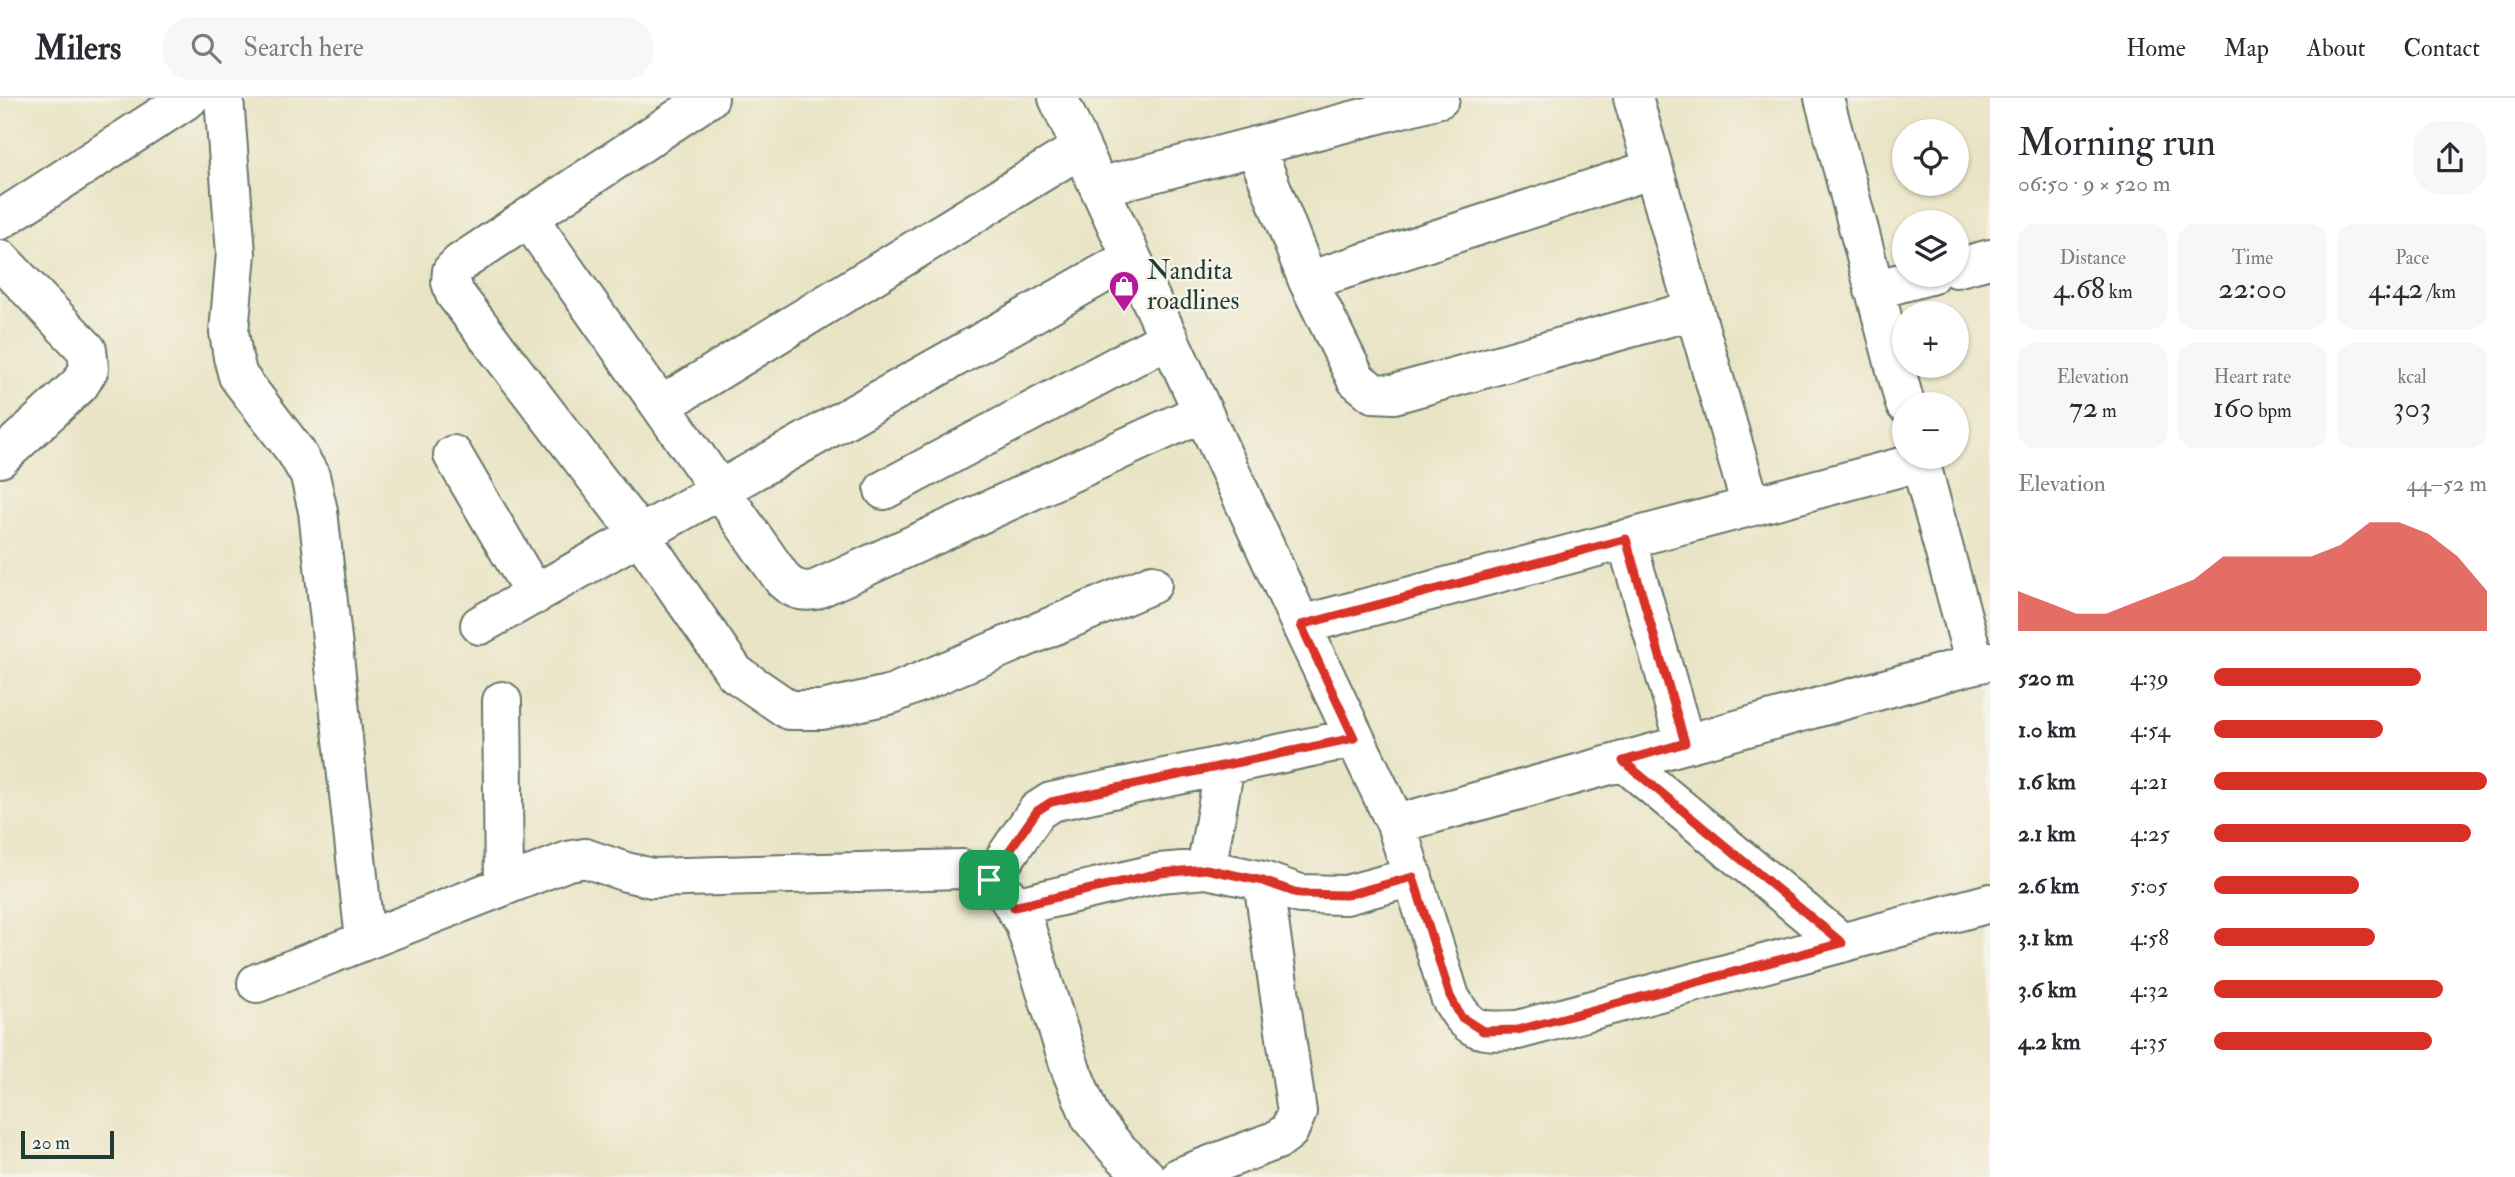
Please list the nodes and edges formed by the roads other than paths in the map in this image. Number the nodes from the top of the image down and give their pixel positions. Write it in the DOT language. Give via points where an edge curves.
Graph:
graph roads {
  1 [pos="189,98"];
  2 [pos="224,98"];
  3 [pos="709,98"];
  4 [pos="1058,98"];
  5 [pos="1440,98"];
  6 [pos="1633,98"];
  7 [pos="1824,98"];
  8 [pos="1255,146"];
  9 [pos="1081,148"];
  10 [pos="1653,169"];
  11 [pos="1099,187"];
  12 [pos="529,219"];
  13 [pos="0,220"];
  14 [pos="1132,258"];
  15 [pos="0,259"];
  16 [pos="1990,259"];
  17 [pos="1969,265"];
  18 [pos="1308,281"];
  19 [pos="1892,285"];
  20 [pos="1874,290"];
  21 [pos="1694,310"];
  22 [pos="1168,338"];
  23 [pos="1902,392"];
  24 [pos="662,405"];
  25 [pos="1203,412"];
  26 [pos="453,455"];
  27 [pos="0,458"];
  28 [pos="1892,467"];
  29 [pos="1922,469"];
  30 [pos="721,489"];
  31 [pos="884,490"];
  32 [pos="1751,506"];
  33 [pos="640,536"];
  34 [pos="1626,539"];
  35 [pos="1152,584"];
  36 [pos="535,595"];
  37 [pos="480,625"];
  38 [pos="1301,625"];
  39 [pos="1983,662"];
  40 [pos="502,701"];
  41 [pos="1354,738"];
  42 [pos="1685,743"];
  43 [pos="1623,761"];
  44 [pos="1225,765"];
  45 [pos="1396,824"];
  46 [pos="1206,869"];
  47 [pos="1413,877"];
  48 [pos="1263,881"];
  49 [pos="503,886"];
  50 [pos="1002,893"];
  51 [pos="1990,903"];
  52 [pos="365,940"];
  53 [pos="1842,943"];
  54 [pos="257,983"];
  55 [pos="1146,1177"];
  56 [pos="1180,1177"];
  1 -- 13 [label="street"];
  2 -- 52 [label="street" via="236,253 229,332 233,357 238,376 310,476 318,511"];
  3 -- 12 [label="street"];
  4 -- 9 [label="street"];
  5 -- 8 [label="street"];
  6 -- 10 [label="street"];
  7 -- 20 [label="street"];
  8 -- 11 [label="street"];
  8 -- 18 [label="street"];
  9 -- 11 [label="street"];
  9 -- 24 [label="street"];
  10 -- 18 [label="street"];
  10 -- 21 [label="street"];
  11 -- 14 [label="street"];
  12 -- 24 [label="street"];
  12 -- 33 [label="street" via="452,271 455,294"];
  14 -- 22 [label="street"];
  14 -- 30 [label="street"];
  15 -- 27 [label="street" via="87,350 89,369 80,384"];
  16 -- 17 [label="street"];
  18 -- 21 [label="street" via="1356,379 1373,393 1394,394"];
  19 -- 20 [label="street"];
  20 -- 23 [label="street"];
  21 -- 32 [label="street"];
  22 -- 25 [label="street"];
  22 -- 31 [label="street"];
  24 -- 30 [label="street"];
  25 -- 30 [label="street" via="815,590 792,588 784,581"];
  25 -- 38 [label="street"];
  26 -- 36 [label="street"];
  28 -- 32 [label="street"];
  29 -- 39 [label="street"];
  30 -- 33 [label="street"];
  32 -- 34 [label="street"];
  33 -- 35 [label="street" via="735,673 789,710 822,710 892,694"];
  33 -- 36 [label="street"];
  34 -- 38 [label="street"];
  34 -- 42 [label="street"];
  36 -- 37 [label="street"];
  38 -- 41 [label="street"];
  39 -- 42 [label="street"];
  40 -- 49 [label="street"];
  41 -- 44 [label="street"];
  41 -- 45 [label="street"];
  42 -- 43 [label="street"];
  43 -- 45 [label="street"];
  43 -- 53 [label="street"];
  44 -- 46 [label="street"];
  44 -- 50 [label="street" via="1051,802 1037,811"];
  45 -- 47 [label="street"];
  46 -- 48 [label="street"];
  46 -- 50 [label="street"];
  47 -- 48 [label="street" via="1346,895 1300,894"];
  47 -- 53 [label="street" via="1450,996 1461,1017 1483,1031 1518,1030"];
  48 -- 56 [label="street" via="1297,1112 1289,1131 1277,1140"];
  49 -- 50 [label="street" via="585,858 652,878 962,869"];
  49 -- 52 [label="street"];
  50 -- 55 [label="street" via="1024,922 1091,1118"];
  51 -- 53 [label="street"];
  52 -- 54 [label="street"];
}
